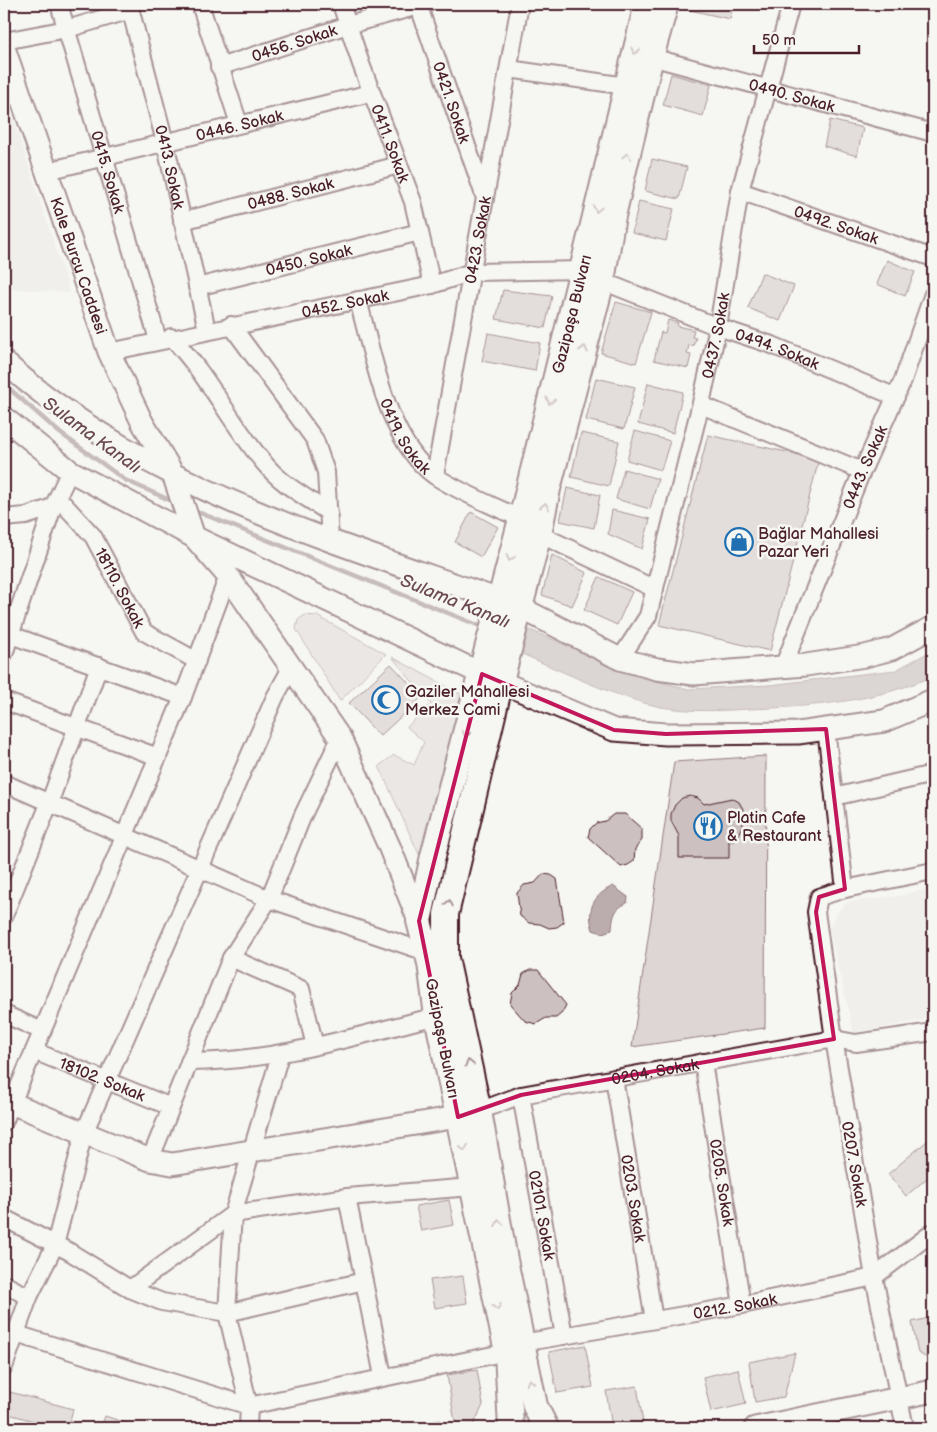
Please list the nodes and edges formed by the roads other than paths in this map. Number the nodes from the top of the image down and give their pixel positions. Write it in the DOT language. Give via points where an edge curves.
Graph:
graph roads {
  1 [pos="59,4"];
  2 [pos="200,4"];
  3 [pos="341,4"];
  4 [pos="421,4"];
  5 [pos="520,4"];
  6 [pos="647,4"];
  7 [pos="666,4"];
  8 [pos="791,4"];
  9 [pos="130,7"];
  10 [pos="348,25"];
  11 [pos="67,29"];
  12 [pos="4,41"];
  13 [pos="4,48"];
  14 [pos="651,57"];
  15 [pos="219,67"];
  16 [pos="508,69"];
  17 [pos="626,86"];
  18 [pos="768,88"];
  19 [pos="371,93"];
  20 [pos="12,96"];
  21 [pos="239,124"];
  22 [pos="933,133"];
  23 [pos="165,142"];
  24 [pos="104,156"];
  25 [pos="399,165"];
  26 [pos="48,171"];
  27 [pos="740,191"];
  28 [pos="485,200"];
  29 [pos="182,221"];
  30 [pos="420,232"];
  31 [pos="933,258"];
  32 [pos="472,272"];
  33 [pos="592,276"];
  34 [pos="432,285"];
  35 [pos="197,287"];
  36 [pos="933,294"];
  37 [pos="358,300"];
  38 [pos="231,325"];
  39 [pos="718,327"];
  40 [pos="207,330"];
  41 [pos="164,339"];
  42 [pos="109,352"];
  43 [pos="4,362"];
  44 [pos="896,397"];
  45 [pos="700,405"];
  46 [pos="4,418"];
  47 [pos="70,471"];
  48 [pos="862,471"];
  49 [pos="173,474"];
  50 [pos="435,476"];
  51 [pos="56,502"];
  52 [pos="330,513"];
  53 [pos="4,518"];
  54 [pos="521,519"];
  55 [pos="539,534"];
  56 [pos="194,536"];
  57 [pos="330,540"];
  58 [pos="228,576"];
  59 [pos="654,588"];
  60 [pos="508,613"];
  61 [pos="933,627"];
  62 [pos="11,635"];
  63 [pos="4,654"];
  64 [pos="620,659"];
  65 [pos="197,661"];
  66 [pos="99,666"];
  67 [pos="494,666"];
  68 [pos="784,667"];
  69 [pos="291,668"];
  70 [pos="183,697"];
  71 [pos="933,700"];
  72 [pos="4,701"];
  73 [pos="76,728"];
  74 [pos="826,729"];
  75 [pos="340,738"];
  76 [pos="158,757"];
  77 [pos="933,774"];
  78 [pos="4,783"];
  79 [pos="834,797"];
  80 [pos="49,804"];
  81 [pos="125,837"];
  82 [pos="200,867"];
  83 [pos="933,871"];
  84 [pos="846,889"];
  85 [pos="268,898"];
  86 [pos="4,916"];
  87 [pos="419,921"];
  88 [pos="426,952"];
  89 [pos="232,958"];
  90 [pos="4,1014"];
  91 [pos="436,1016"];
  92 [pos="42,1031"];
  93 [pos="933,1032"];
  94 [pos="834,1039"];
  95 [pos="315,1046"];
  96 [pos="34,1051"];
  97 [pos="280,1055"];
  98 [pos="189,1062"];
  99 [pos="703,1062"];
  100 [pos="614,1078"];
  101 [pos="107,1080"];
  102 [pos="521,1095"];
  103 [pos="171,1106"];
  104 [pos="6,1108"];
  105 [pos="469,1114"];
  106 [pos="84,1133"];
  107 [pos="253,1150"];
  108 [pos="150,1160"];
  109 [pos="472,1187"];
  110 [pos="347,1197"];
  111 [pos="233,1214"];
  112 [pos="4,1218"];
  113 [pos="933,1232"];
  114 [pos="55,1245"];
  115 [pos="874,1277"];
  116 [pos="364,1281"];
  117 [pos="4,1284"];
  118 [pos="130,1289"];
  119 [pos="29,1296"];
  120 [pos="742,1305"];
  121 [pos="227,1313"];
  122 [pos="654,1320"];
  123 [pos="16,1334"];
  124 [pos="564,1336"];
  125 [pos="514,1348"];
  126 [pos="4,1367"];
  127 [pos="383,1376"];
  128 [pos="933,1391"];
  129 [pos="897,1397"];
  130 [pos="249,1406"];
  131 [pos="248,1428"];
  132 [pos="510,1428"];
  133 [pos="546,1428"];
  134 [pos="755,1428"];
  135 [pos="905,1428"];
  1 -- 11 [label="street, 0415. Sokak"];
  2 -- 15 [label="street"];
  3 -- 10 [label="street, 0411. Sokak"];
  4 -- 10 [label="street, 0456. Sokak"];
  4 -- 28 [label="street, 0421. Sokak"];
  5 -- 16 [label="street, 0423. Sokak"];
  6 -- 17 [label="main road, Gazipaşa Bulvarı, one-way"];
  7 -- 14 [label="main road, Gazipaşa Bulvarı"];
  8 -- 18 [label="street, 0437. Sokak"];
  9 -- 11 [label="street"];
  9 -- 23 [label="street, 0413. Sokak"];
  10 -- 15 [label="street, 0456. Sokak"];
  10 -- 19 [label="street, 0411. Sokak"];
  11 -- 12 [label="street"];
  11 -- 24 [label="street, 0415. Sokak"];
  13 -- 20 [label="street, Kale Burcu Caddesi"];
  14 -- 18 [label="street, 0490. Sokak"];
  33 -- 14 [label="main road, Gazipaşa Bulvarı, one-way" via="613,216"];
  15 -- 21 [label="street"];
  16 -- 17 [label="street"];
  16 -- 28 [label="street, 0423. Sokak"];
  17 -- 33 [label="main road, Gazipaşa Bulvarı, one-way"];
  18 -- 22 [label="street, 0490. Sokak"];
  18 -- 27 [label="street, 0437. Sokak"];
  19 -- 21 [label="street, 0446. Sokak"];
  19 -- 25 [label="street, 0411. Sokak"];
  20 -- 26 [label="street, Kale Burcu Caddesi"];
  21 -- 23 [label="street, 0446. Sokak"];
  23 -- 24 [label="street, 0446. Sokak"];
  23 -- 29 [label="street, 0413. Sokak"];
  24 -- 26 [label="street, 0446. Sokak"];
  24 -- 41 [label="street, 0415. Sokak"];
  25 -- 29 [label="street, 0488. Sokak"];
  25 -- 30 [label="street, 0411. Sokak"];
  26 -- 42 [label="street, Kale Burcu Caddesi"];
  27 -- 31 [label="street, 0492. Sokak"];
  27 -- 39 [label="street, 0437. Sokak"];
  28 -- 32 [label="street, 0423. Sokak"];
  29 -- 35 [label="street, 0413. Sokak"];
  30 -- 34 [label="street, 0411. Sokak"];
  30 -- 35 [label="street, 0450. Sokak"];
  32 -- 33 [label="street, 0452. Sokak"];
  32 -- 34 [label="street, 0452. Sokak"];
  32 -- 50 [label="street, 0423. Sokak"];
  33 -- 39 [label="street, 0494. Sokak"];
  33 -- 54 [label="main road, Gazipaşa Bulvarı, one-way"];
  55 -- 33 [label="main road, Gazipaşa Bulvarı, one-way"];
  34 -- 37 [label="street, 0452. Sokak"];
  35 -- 40 [label="street, 0413. Sokak"];
  36 -- 44 [label="street, 0443. Sokak"];
  37 -- 38 [label="street, 0452. Sokak"];
  37 -- 50 [label="street, 0419. Sokak" via="392,420 414,456"];
  38 -- 40 [label="street, 0452. Sokak"];
  38 -- 52 [label="street" via="315,440 326,472"];
  39 -- 44 [label="street, 0494. Sokak" via="772,344"];
  39 -- 45 [label="street, 0437. Sokak"];
  40 -- 41 [label="street, 0452. Sokak"];
  41 -- 42 [label="street, 0452. Sokak"];
  41 -- 52 [label="street" via="189,356 266,465"];
  42 -- 49 [label="street, Kale Burcu Caddesi" via="142,422"];
  43 -- 49 [label="street" via="31,386 84,422"];
  44 -- 48 [label="street, 0443. Sokak"];
  45 -- 48 [label="street"];
  45 -- 59 [label="street, 0437. Sokak"];
  46 -- 47 [label="street"];
  47 -- 51 [label="street"];
  47 -- 56 [label="street"];
  48 -- 68 [label="street, 0443. Sokak"];
  49 -- 56 [label="street, Kale Burcu Caddesi"];
  49 -- 57 [label="street" via="229,502"];
  50 -- 54 [label="street, 0419. Sokak"];
  51 -- 53 [label="street" via="26,516"];
  51 -- 62 [label="street"];
  51 -- 65 [label="street, 18110. Sokak" via="92,536 144,632"];
  52 -- 57 [label="street"];
  54 -- 60 [label="main road, Gazipaşa Bulvarı, one-way"];
  55 -- 59 [label="street"];
  55 -- 60 [label="main road, Gazipaşa Bulvarı"];
  56 -- 58 [label="street"];
  56 -- 67 [label="street"];
  57 -- 60 [label="street"];
  58 -- 65 [label="street"];
  58 -- 69 [label="street"];
  59 -- 64 [label="street, 0437. Sokak" via="648,616"];
  60 -- 64 [label="street"];
  60 -- 67 [label="main road"];
  61 -- 68 [label="street" via="892,649"];
  62 -- 63 [label="street"];
  62 -- 66 [label="street"];
  64 -- 68 [label="street" via="694,674"];
  65 -- 70 [label="street"];
  66 -- 70 [label="street"];
  66 -- 73 [label="street"];
  67 -- 74 [label="street" via="614,730 666,734 798,733"];
  67 -- 87 [label="main road, Gazipaşa Bulvarı, one-way" via="432,856"];
  105 -- 67 [label="main road, Gazipaşa Bulvarı, one-way" via="446,958 446,914"];
  69 -- 75 [label="street"];
  69 -- 82 [label="street"];
  70 -- 76 [label="street"];
  71 -- 74 [label="street" via="884,721"];
  72 -- 73 [label="street"];
  73 -- 76 [label="street"];
  73 -- 80 [label="street"];
  74 -- 79 [label="street"];
  75 -- 85 [label="street"];
  75 -- 87 [label="street"];
  76 -- 81 [label="street"];
  77 -- 79 [label="street"];
  78 -- 80 [label="street"];
  79 -- 84 [label="street"];
  80 -- 81 [label="street"];
  80 -- 86 [label="street"];
  81 -- 82 [label="street"];
  81 -- 92 [label="street"];
  82 -- 85 [label="street"];
  82 -- 101 [label="street"];
  83 -- 84 [label="street"];
  84 -- 94 [label="street, 0207. Sokak" via="819,898 816,912"];
  85 -- 88 [label="street"];
  85 -- 89 [label="street"];
  87 -- 88 [label="main road, Gazipaşa Bulvarı"];
  88 -- 91 [label="main road, Gazipaşa Bulvarı"];
  89 -- 95 [label="street" via="301,989"];
  89 -- 98 [label="street"];
  90 -- 92 [label="street"];
  91 -- 95 [label="street"];
  91 -- 105 [label="main road, Gazipaşa Bulvarı"];
  92 -- 96 [label="street"];
  93 -- 94 [label="street, 0204. Sokak" via="856,1043"];
  94 -- 99 [label="street, 0204. Sokak"];
  94 -- 115 [label="street, 0207. Sokak"];
  95 -- 97 [label="street"];
  96 -- 101 [label="street, 18102. Sokak"];
  96 -- 104 [label="street"];
  97 -- 98 [label="street"];
  97 -- 107 [label="street"];
  98 -- 103 [label="street"];
  99 -- 100 [label="street, 0204. Sokak"];
  99 -- 120 [label="street, 0205. Sokak"];
  100 -- 102 [label="street, 0204. Sokak"];
  100 -- 122 [label="street, 0203. Sokak"];
  101 -- 103 [label="street, 18102. Sokak"];
  101 -- 106 [label="street"];
  102 -- 105 [label="street, 0204. Sokak"];
  102 -- 124 [label="street, 02101. Sokak"];
  103 -- 108 [label="street"];
  104 -- 106 [label="street"];
  105 -- 107 [label="street"];
  105 -- 109 [label="main road, Gazipaşa Bulvarı, one-way"];
  125 -- 105 [label="main road, Gazipaşa Bulvarı, one-way"];
  106 -- 108 [label="street"];
  106 -- 114 [label="street"];
  107 -- 108 [label="street" via="172,1164"];
  107 -- 111 [label="street"];
  109 -- 110 [label="street"];
  109 -- 125 [label="main road, Gazipaşa Bulvarı, one-way"];
  110 -- 111 [label="street"];
  110 -- 116 [label="street"];
  111 -- 118 [label="street"];
  111 -- 121 [label="street"];
  112 -- 114 [label="street"];
  113 -- 115 [label="street, 0212. Sokak"];
  114 -- 118 [label="street"];
  114 -- 119 [label="street"];
  115 -- 120 [label="street, 0212. Sokak"];
  115 -- 129 [label="street, 0207. Sokak"];
  116 -- 121 [label="street"];
  116 -- 127 [label="street"];
  117 -- 119 [label="street"];
  118 -- 121 [label="street" via="162,1302"];
  119 -- 123 [label="street"];
  120 -- 122 [label="street, 0212. Sokak"];
  121 -- 130 [label="street"];
  122 -- 124 [label="street, 0212. Sokak"];
  123 -- 126 [label="street"];
  123 -- 130 [label="street"];
  124 -- 125 [label="street, 0212. Sokak"];
  125 -- 127 [label="street, 0212. Sokak"];
  125 -- 132 [label="main road, Gazipaşa Bulvarı"];
  133 -- 125 [label="main road, Gazipaşa Bulvarı, one-way"];
  127 -- 130 [label="street, 0212. Sokak"];
  128 -- 129 [label="street"];
  129 -- 134 [label="street"];
  129 -- 135 [label="street, 0207. Sokak"];
  130 -- 131 [label="street"];
}
